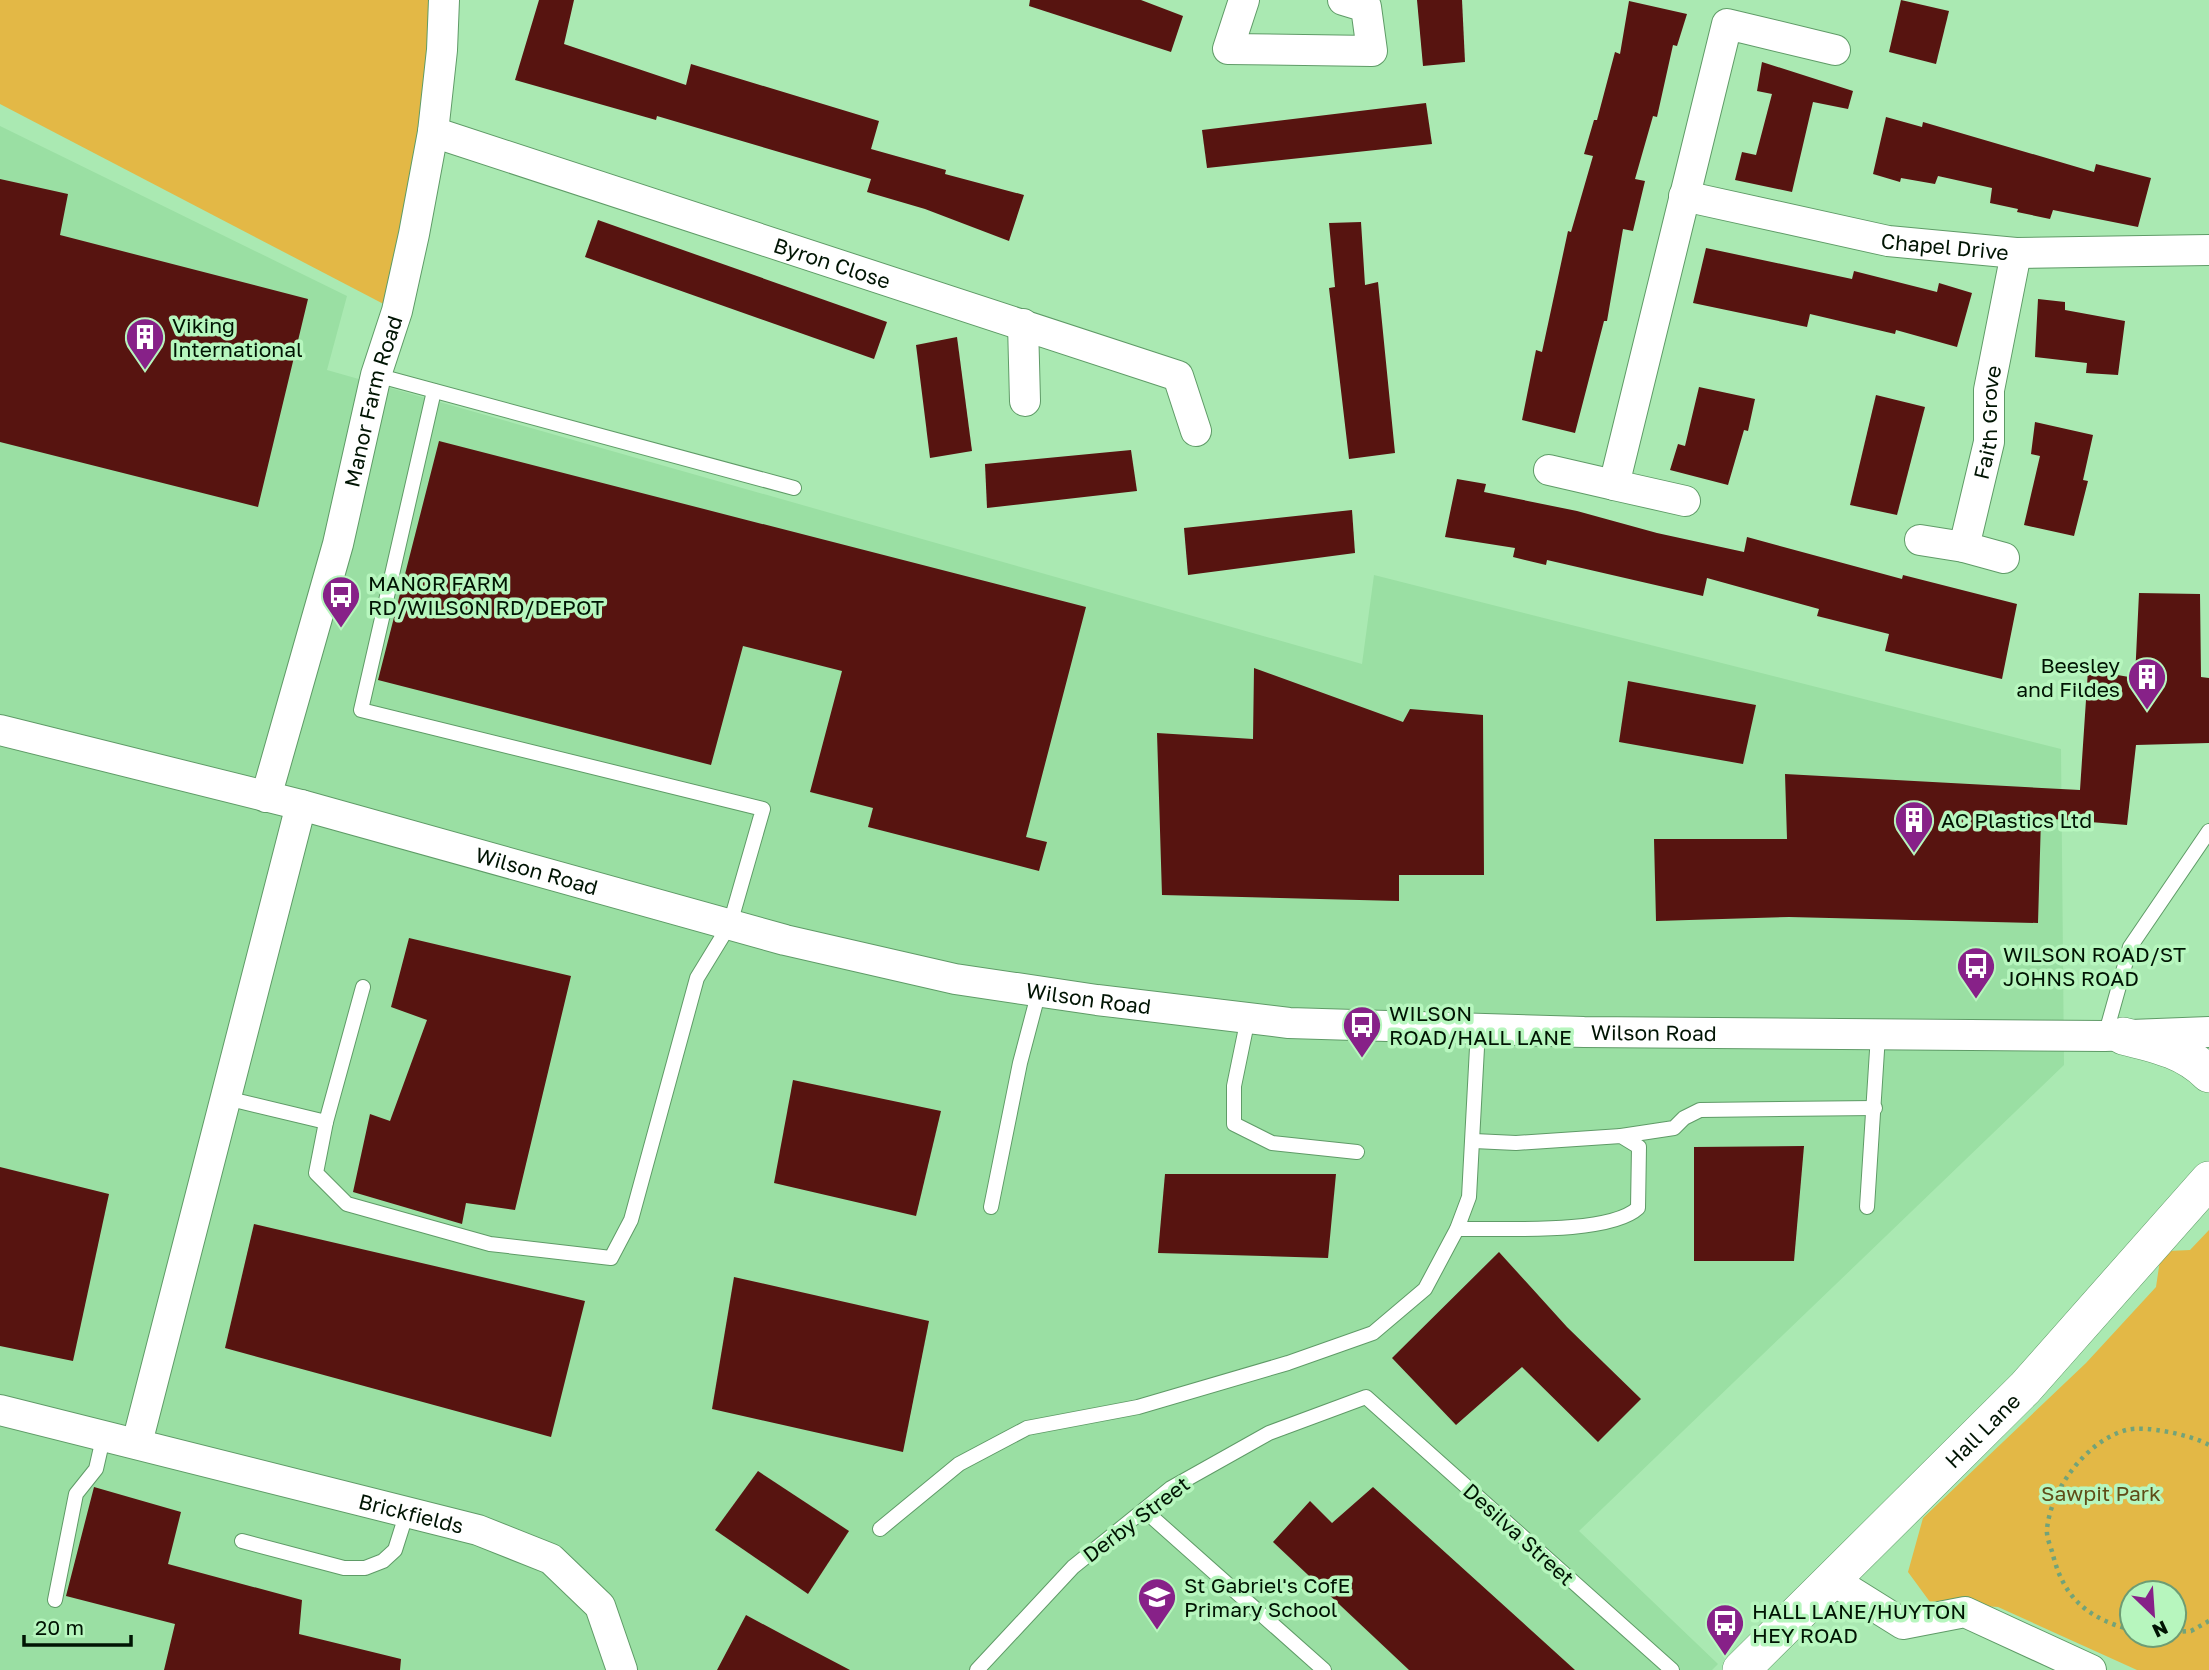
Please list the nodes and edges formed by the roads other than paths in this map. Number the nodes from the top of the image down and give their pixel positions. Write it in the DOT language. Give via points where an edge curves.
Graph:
graph roads {
  1 [pos="444,0"];
  2 [pos="1244,0"];
  3 [pos="1343,0"];
  4 [pos="1835,50"];
  5 [pos="433,132"];
  6 [pos="1684,196"];
  7 [pos="2209,250"];
  8 [pos="2016,253"];
  9 [pos="1023,324"];
  10 [pos="376,376"];
  11 [pos="434,391"];
  12 [pos="1025,401"];
  13 [pos="1196,431"];
  14 [pos="1549,470"];
  15 [pos="1614,485"];
  16 [pos="794,488"];
  17 [pos="1685,501"];
  18 [pos="1920,540"];
  19 [pos="1964,547"];
  20 [pos="2004,558"];
  21 [pos="0,730"];
  22 [pos="266,797"];
  23 [pos="302,805"];
  24 [pos="2209,831"];
  25 [pos="730,925"];
  26 [pos="363,987"];
  27 [pos="1039,991"];
  28 [pos="1248,1018"];
  29 [pos="1478,1029"];
  30 [pos="2209,1032"];
  31 [pos="1878,1035"];
  32 [pos="2114,1036"];
  33 [pos="2209,1074"];
  34 [pos="226,1098"];
  35 [pos="1875,1108"];
  36 [pos="326,1122"];
  37 [pos="1621,1136"];
  38 [pos="1474,1141"];
  39 [pos="1357,1152"];
  40 [pos="2209,1180"];
  41 [pos="990,1207"];
  42 [pos="1867,1208"];
  43 [pos="1457,1229"];
  44 [pos="1366,1397"];
  45 [pos="0,1410"];
  46 [pos="104,1434"];
  47 [pos="137,1443"];
  48 [pos="1144,1510"];
  49 [pos="407,1512"];
  50 [pos="880,1529"];
  51 [pos="242,1541"];
  52 [pos="1832,1579"];
  53 [pos="55,1600"];
  54 [pos="622,1670"];
  55 [pos="977,1670"];
  56 [pos="1324,1670"];
  57 [pos="1672,1670"];
  58 [pos="1741,1670"];
  59 [pos="2091,1670"];
  1 -- 5 [label="street, Manor Farm Road"];
  2 -- 3 [label="street" via="1228,49 1372,51 1366,7"];
  4 -- 6 [label="street" via="1727,24"];
  5 -- 9 [label="street, Byron Close"];
  5 -- 10 [label="street, Manor Farm Road" via="397,311"];
  6 -- 8 [label="street, Chapel Drive" via="1888,241"];
  6 -- 15 [label="street"];
  7 -- 8 [label="street, Chapel Drive"];
  8 -- 19 [label="street, Faith Grove" via="1989,390 1989,442"];
  9 -- 12 [label="street"];
  9 -- 13 [label="street, Byron Close" via="1178,376"];
  10 -- 11 [label="lane"];
  10 -- 22 [label="street, Manor Farm Road" via="338,544"];
  11 -- 16 [label="lane"];
  11 -- 25 [label="lane" via="361,710 763,809"];
  14 -- 15 [label="street"];
  15 -- 17 [label="street"];
  18 -- 19 [label="street"];
  19 -- 20 [label="street"];
  21 -- 22 [label="street, Wilson Road"];
  22 -- 23 [label="street, Wilson Road"];
  23 -- 25 [label="street, Wilson Road"];
  23 -- 34 [label="street"];
  24 -- 32 [label="lane" via="2130,947"];
  25 -- 27 [label="street, Wilson Road" via="955,979"];
  25 -- 36 [label="lane" via="697,978 631,1220 611,1258 490,1244 347,1204 316,1173"];
  26 -- 36 [label="lane"];
  27 -- 28 [label="street, Wilson Road"];
  27 -- 41 [label="lane"];
  28 -- 29 [label="street, Wilson Road"];
  28 -- 39 [label="lane" via="1234,1086 1234,1124 1272,1143"];
  29 -- 31 [label="street, Wilson Road"];
  29 -- 38 [label="lane"];
  30 -- 32 [label="street, Wilson Road"];
  31 -- 32 [label="street, Wilson Road"];
  31 -- 35 [label="lane"];
  32 -- 33 [label="street" via="2169,1048 2196,1061"];
  34 -- 36 [label="lane"];
  34 -- 47 [label="street"];
  35 -- 37 [label="lane" via="1700,1110 1674,1128"];
  35 -- 42 [label="lane"];
  37 -- 38 [label="lane"];
  37 -- 43 [label="lane" via="1639,1147 1638,1208 1629,1217 1594,1226"];
  38 -- 43 [label="lane" via="1469,1197"];
  40 -- 52 [label="street, Hall Lane" via="2025,1388"];
  43 -- 50 [label="lane" via="1425,1289 1373,1333 1138,1407 1027,1428 959,1464"];
  44 -- 48 [label="lane, Derby Street" via="1269,1433 1171,1488"];
  44 -- 57 [label="lane, Desilva Street"];
  45 -- 46 [label="street, Brickfields"];
  46 -- 47 [label="street, Brickfields"];
  46 -- 53 [label="lane" via="96,1469 76,1494"];
  47 -- 49 [label="street, Brickfields"];
  48 -- 55 [label="lane, Derby Street" via="1073,1567"];
  48 -- 56 [label="lane"];
  49 -- 51 [label="lane" via="395,1550 365,1569"];
  49 -- 54 [label="street, Brickfields" via="478,1531 551,1559 600,1606"];
  52 -- 58 [label="street, Hall Lane"];
  52 -- 59 [label="street" via="1903,1624 1965,1612"];
}
